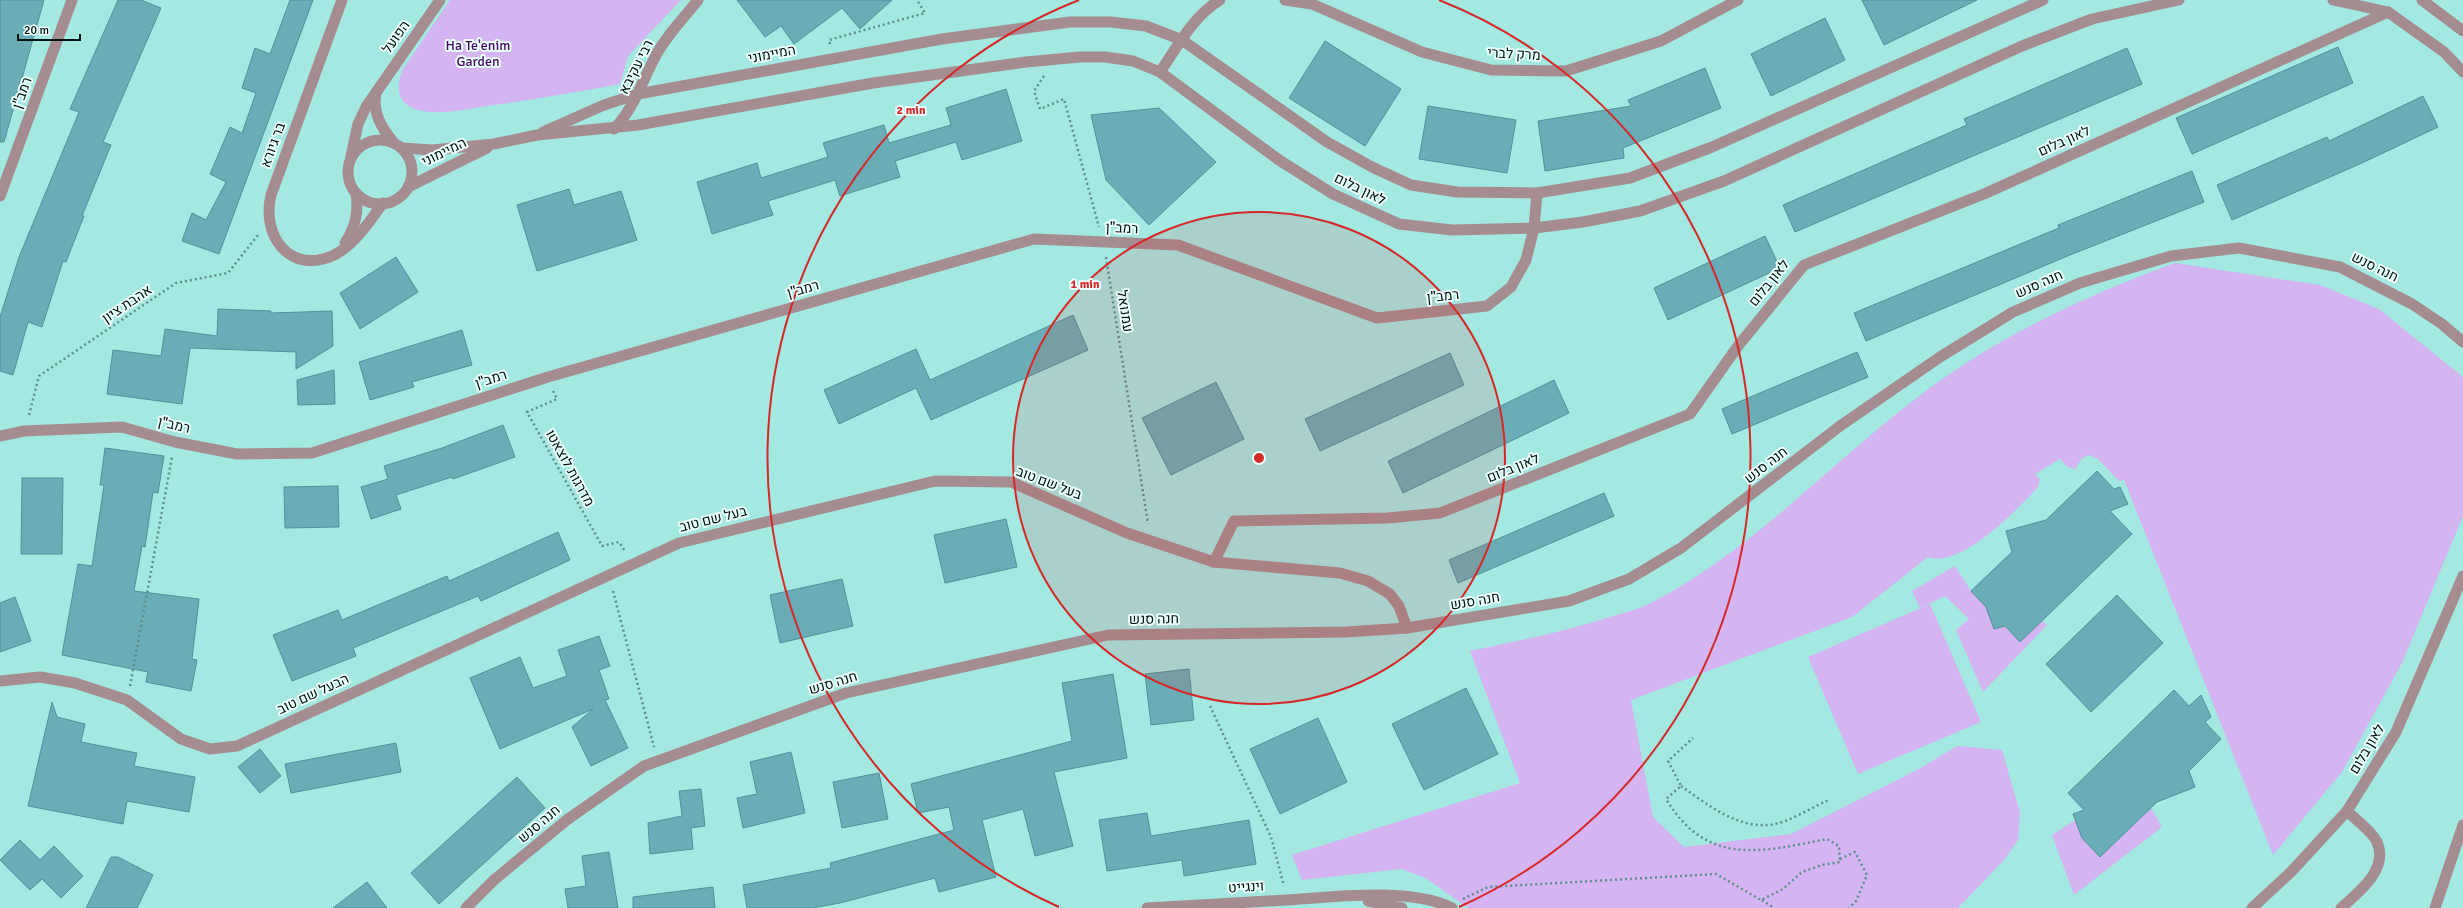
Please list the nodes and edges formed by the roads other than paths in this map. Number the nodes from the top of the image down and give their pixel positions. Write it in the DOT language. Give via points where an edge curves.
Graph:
graph roads {
  1 [pos="72,0"];
  2 [pos="342,0"];
  3 [pos="440,0"];
  4 [pos="698,0"];
  5 [pos="1220,0"];
  6 [pos="1285,0"];
  7 [pos="1738,0"];
  8 [pos="2043,0"];
  9 [pos="2179,0"];
  10 [pos="2332,0"];
  11 [pos="2422,0"];
  12 [pos="2388,12"];
  13 [pos="1019,28"];
  14 [pos="2463,31"];
  15 [pos="1182,40"];
  16 [pos="1026,62"];
  17 [pos="1160,72"];
  18 [pos="2463,72"];
  19 [pos="376,90"];
  20 [pos="638,94"];
  21 [pos="614,128"];
  22 [pos="537,135"];
  23 [pos="494,144"];
  24 [pos="398,146"];
  25 [pos="351,158"];
  26 [pos="408,187"];
  27 [pos="356,193"];
  28 [pos="1537,193"];
  29 [pos="0,196"];
  30 [pos="383,203"];
  31 [pos="1534,228"];
  32 [pos="334,256"];
  33 [pos="2442,324"];
  34 [pos="2463,331"];
  35 [pos="2463,342"];
  36 [pos="0,436"];
  37 [pos="1214,562"];
  38 [pos="632,564"];
  39 [pos="2463,576"];
  40 [pos="1407,628"];
  41 [pos="0,681"];
  42 [pos="2348,811"];
  43 [pos="2463,825"];
  44 [pos="1346,896"];
  45 [pos="1450,907"];
  46 [pos="466,908"];
  47 [pos="1147,908"];
  48 [pos="1402,908"];
  49 [pos="2252,908"];
  50 [pos="2341,908"];
  51 [pos="2435,908"];
  1 -- 29 [label="street, רמב\"ן"];
  2 -- 32 [label="street, בר גיורא" via="267,209 268,223 277,242 293,256 313,260"];
  3 -- 19 [label="street, הפועל"];
  4 -- 20 [label="street, רבי עקיבא" via="654,59"];
  5 -- 15 [label="street" via="1209,6 1196,19"];
  6 -- 7 [label="street, מרק לברי" via="1312,4 1422,52 1491,70 1566,71 1661,41"];
  8 -- 28 [label="street, לאון בלום" via="1712,147 1630,178"];
  9 -- 31 [label="street, לאון בלום" via="2092,19 2029,43 1710,186 1640,211"];
  10 -- 12 [label="street"];
  11 -- 14 [label="street"];
  12 -- 18 [label="street" via="2444,52"];
  12 -- 37 [label="street, לאון בלום" via="1984,194 1804,265 1738,346 1690,414 1440,513 1388,518 1234,521"];
  13 -- 15 [label="street, לאון בלום" via="1070,22 1111,22 1146,26"];
  13 -- 20 [label="street, המיימוני" via="832,58"];
  15 -- 17 [label="street"];
  15 -- 28 [label="street, לאון בלום" via="1327,142 1412,185 1457,192"];
  16 -- 17 [label="street, לאון בלום" via="1105,57 1132,61"];
  16 -- 21 [label="street, המיימוני" via="873,83"];
  17 -- 31 [label="street, לאון בלום" via="1235,128 1327,190 1399,224 1452,230"];
  19 -- 24 [label="street" via="376,115 380,125"];
  19 -- 25 [label="street, הפועל" via="358,124"];
  20 -- 21 [label="street, רבי עקיבא" via="625,117"];
  20 -- 22 [label="street, המיימוני" via="604,105"];
  21 -- 22 [label="street, המיימוני"];
  22 -- 23 [label="street, המיימוני"];
  23 -- 24 [label="street, המיימוני" via="432,150"];
  23 -- 26 [label="street, המיימוני"];
  24 -- 25 [label="street" via="373,140 360,147"];
  24 -- 26 [label="street" via="408,157 411,166"];
  25 -- 27 [label="street" via="348,177"];
  26 -- 30 [label="street" via="397,198"];
  27 -- 30 [label="street" via="373,203"];
  27 -- 32 [label="street" via="357,210 352,229"];
  28 -- 31 [label="street, רמב\"ן"];
  30 -- 32 [label="street, בר גיורא" via="353,240"];
  31 -- 36 [label="street, רמב\"ן" via="1526,260 1511,287 1487,306 1377,318 1178,245 1034,239 548,377 312,453 237,454 175,442 122,427 24,431"];
  33 -- 34 [label="street, חנה סנש"];
  33 -- 35 [label="street, חנה סנש"];
  33 -- 40 [label="street, חנה סנש" via="2400,297 2340,267 2239,248 2171,256 2080,282 2013,312 1940,357 1840,426 1681,548 1630,580 1569,600"];
  37 -- 38 [label="street, בעל שם טוב" via="1127,532 1011,482 935,481 679,543"];
  37 -- 40 [label="street, בעל שם טוב" via="1340,573 1368,581 1390,594 1399,606"];
  38 -- 41 [label="street, הבעל שם טוב" via="237,746 210,749 181,739 127,700 75,683 40,677"];
  39 -- 42 [label="street, לאון בלום" via="2396,732"];
  40 -- 46 [label="street, חנה סנש" via="1346,632 1108,635 846,694 644,766 568,819 494,880"];
  42 -- 49 [label="street, לאון בלום" via="2291,872"];
  42 -- 50 [label="street" via="2377,842 2380,854 2376,872"];
  43 -- 51 [label="street"];
  44 -- 45 [label="street, וינגייט" via="1395,896"];
  44 -- 47 [label="street, וינגייט"];
  44 -- 48 [label="street, וינגייט"];
}
